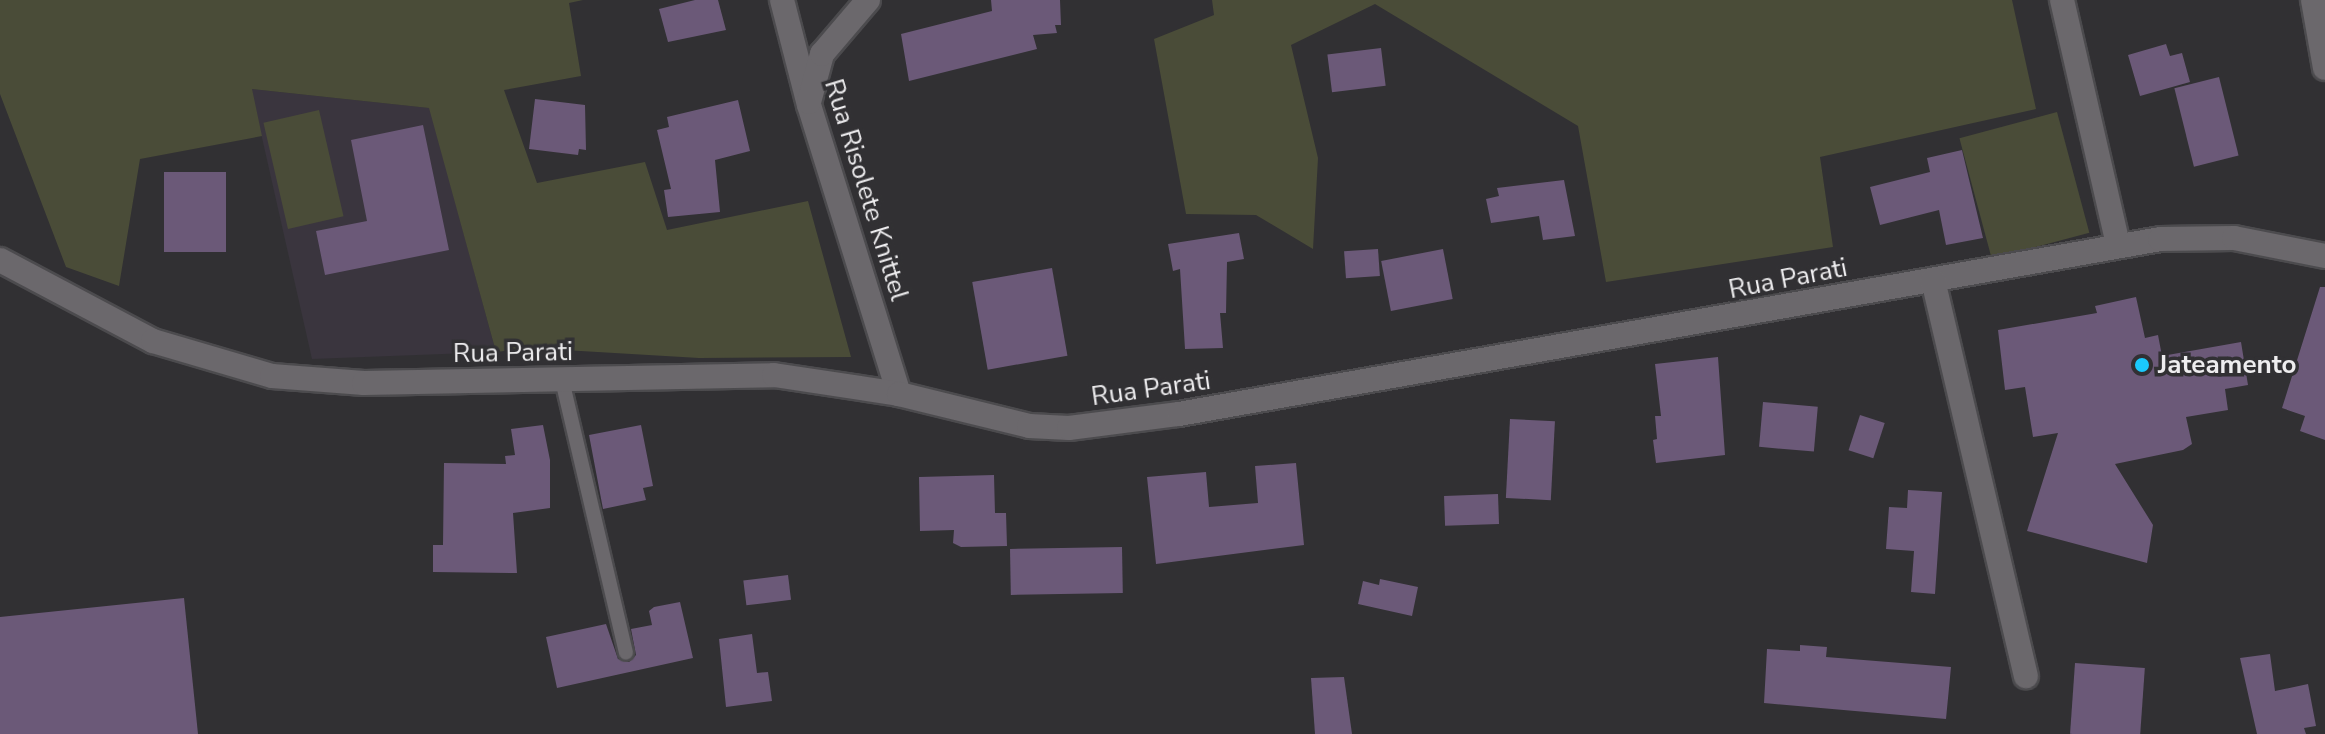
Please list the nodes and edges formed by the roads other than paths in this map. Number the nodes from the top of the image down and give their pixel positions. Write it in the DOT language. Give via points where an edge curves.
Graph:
graph roads {
  1 [pos="782,0"];
  2 [pos="868,0"];
  3 [pos="2062,0"];
  4 [pos="2313,0"];
  5 [pos="2325,68"];
  6 [pos="809,105"];
  7 [pos="2118,245"];
  8 [pos="2325,256"];
  9 [pos="0,260"];
  10 [pos="1933,280"];
  11 [pos="562,380"];
  12 [pos="899,394"];
  13 [pos="626,653"];
  14 [pos="2026,676"];
  1 -- 6 [label="street, Rua Risolete Knittel"];
  2 -- 6 [label="street" via="822,54"];
  3 -- 7 [label="street"];
  4 -- 5 [label="street"];
  6 -- 12 [label="street, Rua Risolete Knittel"];
  7 -- 8 [label="street, Rua Parati" via="2234,238"];
  7 -- 10 [label="street, Rua Parati"];
  9 -- 11 [label="street, Rua Parati" via="130,331 191,356 272,376 364,383"];
  10 -- 12 [label="street, Rua Parati" via="1111,425 1029,426"];
  10 -- 14 [label="street"];
  11 -- 12 [label="street, Rua Parati" via="774,375"];
  11 -- 13 [label="lane"];
}
